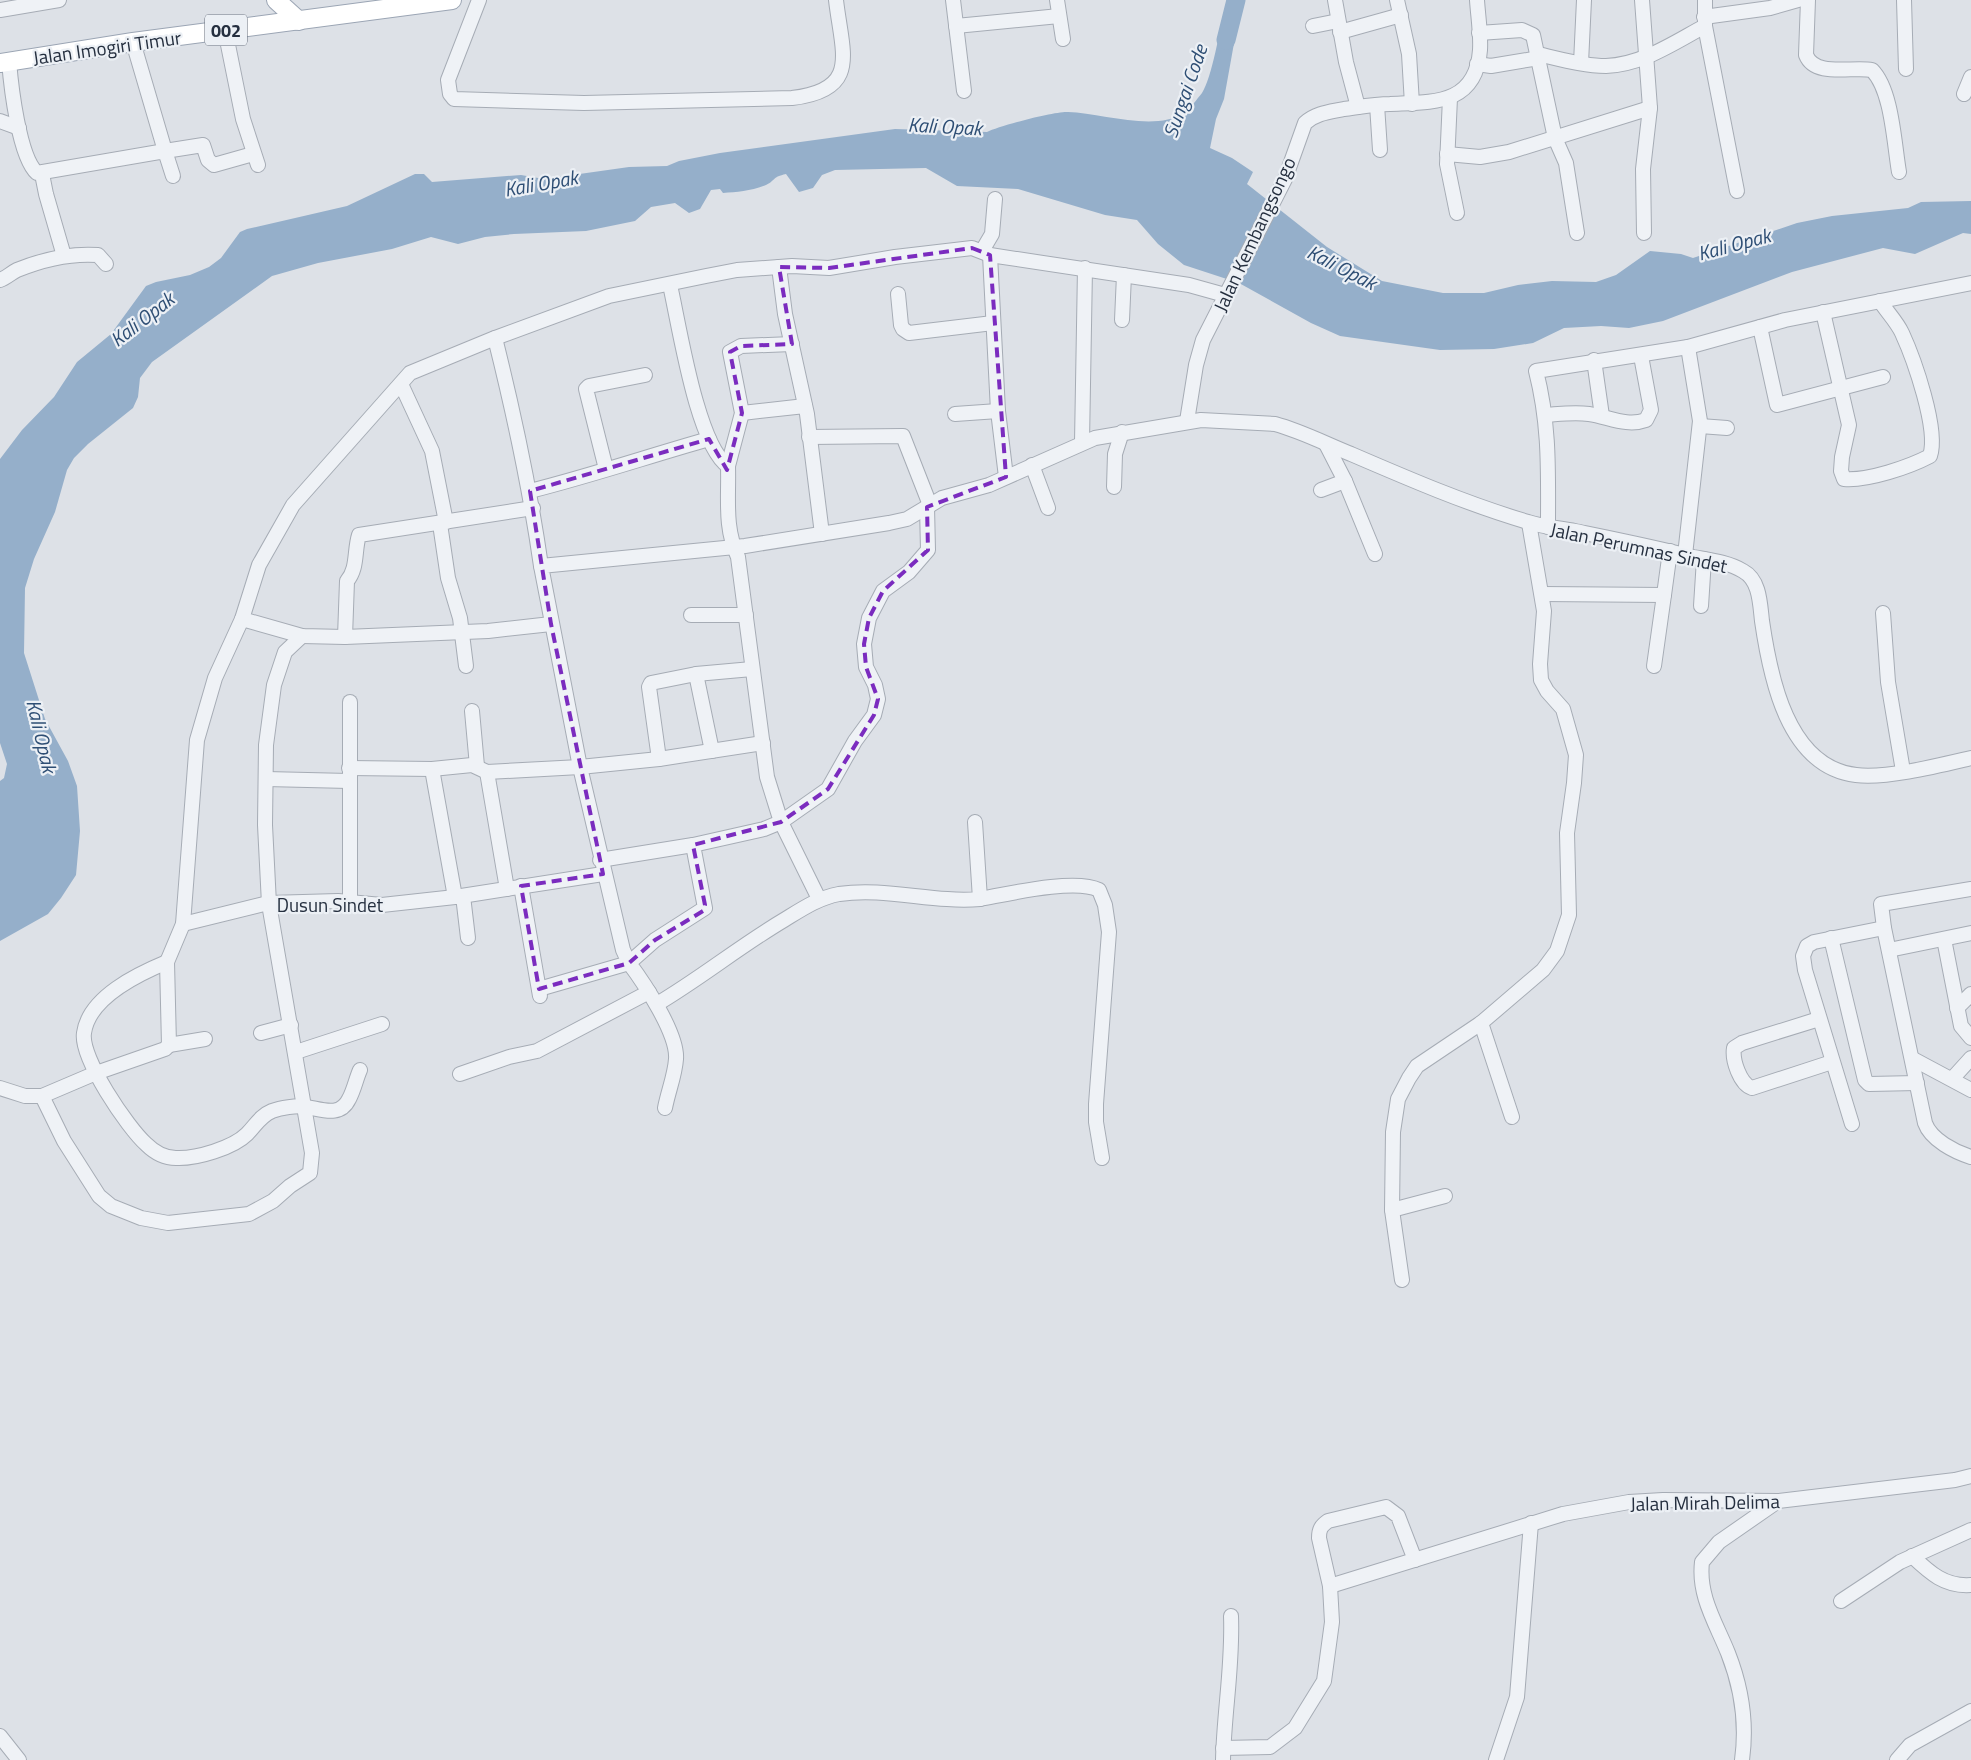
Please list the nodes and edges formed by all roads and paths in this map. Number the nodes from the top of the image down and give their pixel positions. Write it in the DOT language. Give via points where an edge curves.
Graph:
graph roads {
  1 [pos="59,0"];
  2 [pos="275,0"];
  3 [pos="452,0"];
  4 [pos="479,0"];
  5 [pos="836,0"];
  6 [pos="953,0"];
  7 [pos="1057,0"];
  8 [pos="1335,0"];
  9 [pos="1397,0"];
  10 [pos="1477,0"];
  11 [pos="1584,0"];
  12 [pos="1642,0"];
  13 [pos="1705,0"];
  14 [pos="1798,0"];
  15 [pos="1808,0"];
  16 [pos="1904,0"];
  17 [pos="0,10"];
  18 [pos="1401,15"];
  19 [pos="1059,16"];
  20 [pos="299,21"];
  21 [pos="1705,22"];
  22 [pos="260,26"];
  23 [pos="956,26"];
  24 [pos="1313,26"];
  25 [pos="1339,26"];
  26 [pos="225,30"];
  27 [pos="1480,33"];
  28 [pos="1063,40"];
  29 [pos="133,42"];
  30 [pos="1538,56"];
  31 [pos="1647,56"];
  32 [pos="4,62"];
  33 [pos="1581,63"];
  34 [pos="1477,64"];
  35 [pos="1906,68"];
  36 [pos="1971,77"];
  37 [pos="964,90"];
  38 [pos="1964,94"];
  39 [pos="1450,98"];
  40 [pos="1412,104"];
  41 [pos="1377,105"];
  42 [pos="1358,107"];
  43 [pos="1650,108"];
  44 [pos="0,121"];
  45 [pos="19,128"];
  46 [pos="1555,138"];
  47 [pos="165,150"];
  48 [pos="1380,150"];
  49 [pos="1447,154"];
  50 [pos="1898,172"];
  51 [pos="42,174"];
  52 [pos="173,176"];
  53 [pos="1737,191"];
  54 [pos="995,199"];
  55 [pos="1458,213"];
  56 [pos="1578,233"];
  57 [pos="1644,233"];
  58 [pos="986,253"];
  59 [pos="64,256"];
  60 [pos="106,264"];
  61 [pos="778,267"];
  62 [pos="1085,268"];
  63 [pos="1124,275"];
  64 [pos="0,278"];
  65 [pos="1971,282"];
  66 [pos="670,285"];
  67 [pos="898,294"];
  68 [pos="1225,294"];
  69 [pos="1880,301"];
  70 [pos="1823,312"];
  71 [pos="1122,320"];
  72 [pos="993,323"];
  73 [pos="1760,327"];
  74 [pos="495,338"];
  75 [pos="792,344"];
  76 [pos="1688,347"];
  77 [pos="1641,356"];
  78 [pos="1594,360"];
  79 [pos="645,375"];
  80 [pos="1883,377"];
  81 [pos="401,384"];
  82 [pos="1841,388"];
  83 [pos="805,406"];
  84 [pos="998,411"];
  85 [pos="742,413"];
  86 [pos="954,414"];
  87 [pos="1546,415"];
  88 [pos="1602,416"];
  89 [pos="1187,421"];
  90 [pos="1700,426"];
  91 [pos="1727,428"];
  92 [pos="1122,432"];
  93 [pos="809,437"];
  94 [pos="710,440"];
  95 [pos="1082,442"];
  96 [pos="1326,444"];
  97 [pos="1032,465"];
  98 [pos="728,466"];
  99 [pos="606,469"];
  100 [pos="1006,477"];
  101 [pos="1345,481"];
  102 [pos="1114,487"];
  103 [pos="1321,490"];
  104 [pos="530,491"];
  105 [pos="929,506"];
  106 [pos="533,508"];
  107 [pos="1048,508"];
  108 [pos="443,523"];
  109 [pos="1529,523"];
  110 [pos="1548,528"];
  111 [pos="822,534"];
  112 [pos="733,547"];
  113 [pos="1670,551"];
  114 [pos="1375,554"];
  115 [pos="1685,555"];
  116 [pos="1704,559"];
  117 [pos="541,566"];
  118 [pos="1542,594"];
  119 [pos="1664,596"];
  120 [pos="1701,606"];
  121 [pos="1883,614"];
  122 [pos="691,615"];
  123 [pos="746,615"];
  124 [pos="242,619"];
  125 [pos="551,624"];
  126 [pos="462,632"];
  127 [pos="302,636"];
  128 [pos="345,637"];
  129 [pos="466,666"];
  130 [pos="1654,666"];
  131 [pos="752,669"];
  132 [pos="696,674"];
  133 [pos="350,702"];
  134 [pos="472,711"];
  135 [pos="763,743"];
  136 [pos="712,751"];
  137 [pos="1971,758"];
  138 [pos="659,759"];
  139 [pos="580,767"];
  140 [pos="432,769"];
  141 [pos="482,769"];
  142 [pos="1903,771"];
  143 [pos="349,774"];
  144 [pos="266,779"];
  145 [pos="781,822"];
  146 [pos="975,822"];
  147 [pos="693,845"];
  148 [pos="600,860"];
  149 [pos="603,874"];
  150 [pos="514,887"];
  151 [pos="1971,889"];
  152 [pos="459,896"];
  153 [pos="819,899"];
  154 [pos="980,899"];
  155 [pos="350,901"];
  156 [pos="269,904"];
  157 [pos="183,924"];
  158 [pos="1884,928"];
  159 [pos="1971,933"];
  160 [pos="468,938"];
  161 [pos="1830,938"];
  162 [pos="1944,939"];
  163 [pos="1888,950"];
  164 [pos="167,962"];
  165 [pos="629,963"];
  166 [pos="1971,994"];
  167 [pos="653,998"];
  168 [pos="1957,1008"];
  169 [pos="1819,1019"];
  170 [pos="1482,1023"];
  171 [pos="382,1024"];
  172 [pos="291,1025"];
  173 [pos="261,1033"];
  174 [pos="1971,1038"];
  175 [pos="205,1039"];
  176 [pos="170,1045"];
  177 [pos="296,1052"];
  178 [pos="1971,1058"];
  179 [pos="1913,1059"];
  180 [pos="1832,1062"];
  181 [pos="360,1070"];
  182 [pos="96,1073"];
  183 [pos="460,1074"];
  184 [pos="1952,1079"];
  185 [pos="1917,1083"];
  186 [pos="0,1088"];
  187 [pos="1971,1090"];
  188 [pos="42,1096"];
  189 [pos="304,1106"];
  190 [pos="665,1108"];
  191 [pos="1512,1117"];
  192 [pos="1852,1124"];
  193 [pos="1971,1157"];
  194 [pos="1102,1158"];
  195 [pos="1445,1196"];
  196 [pos="1392,1210"];
  197 [pos="1402,1280"];
  198 [pos="1971,1476"];
  199 [pos="1778,1502"];
  200 [pos="1531,1523"];
  201 [pos="1971,1530"];
  202 [pos="1912,1556"];
  203 [pos="1415,1560"];
  204 [pos="1971,1585"];
  205 [pos="1330,1586"];
  206 [pos="1841,1601"];
  207 [pos="1232,1616"];
  208 [pos="1971,1711"];
  209 [pos="0,1736"];
  210 [pos="1223,1754"];
  211 [pos="19,1760"];
  212 [pos="1496,1760"];
  213 [pos="1742,1760"];
  214 [pos="1897,1760"];
  1 -- 17 [label="street"];
  2 -- 20 [label="main road"];
  2 -- 22 [label="main road"];
  3 -- 20 [label="main road, Jalan Imogiri Timur / 002"];
  4 -- 5 [label="street" via="448,80 454,99 584,103 792,98 820,93 836,83 843,66"];
  6 -- 23 [label="street"];
  7 -- 19 [label="street"];
  8 -- 25 [label="street"];
  9 -- 18 [label="street"];
  10 -- 27 [label="street, Jalan Kembangsongo"];
  11 -- 33 [label="street"];
  12 -- 31 [label="street"];
  13 -- 21 [label="street"];
  14 -- 21 [label="street"];
  15 -- 50 [label="street" via="1808,60 1829,69 1872,70 1878,76 1887,103"];
  16 -- 35 [label="street"];
  18 -- 25 [label="street"];
  18 -- 40 [label="street" via="1409,54"];
  19 -- 23 [label="street"];
  19 -- 28 [label="street"];
  20 -- 22 [label="main road, Jalan Imogiri Timur / 002"];
  21 -- 31 [label="street"];
  21 -- 53 [label="street"];
  22 -- 26 [label="main road, Jalan Imogiri Timur / 002"];
  23 -- 37 [label="street"];
  24 -- 25 [label="street"];
  25 -- 42 [label="street"];
  26 -- 29 [label="main road, Jalan Imogiri Timur / 002"];
  26 -- 47 [label="street" via="243,119 255,159 214,164 208,160 203,145"];
  27 -- 30 [label="street" via="1527,30 1533,35"];
  27 -- 34 [label="street, Jalan Kembangsongo"];
  29 -- 32 [label="main road, Jalan Imogiri Timur / 002"];
  29 -- 47 [label="street"];
  30 -- 33 [label="street"];
  30 -- 34 [label="street" via="1491,66"];
  30 -- 46 [label="street"];
  31 -- 33 [label="street" via="1612,66"];
  31 -- 43 [label="street"];
  32 -- 45 [label="street"];
  34 -- 39 [label="street, Jalan Kembangsongo" via="1465,87"];
  36 -- 38 [label="street"];
  39 -- 40 [label="street, Jalan Kembangsongo"];
  39 -- 49 [label="street"];
  40 -- 41 [label="street, Jalan Kembangsongo"];
  41 -- 42 [label="street, Jalan Kembangsongo"];
  41 -- 48 [label="street"];
  42 -- 68 [label="street, Jalan Kembangsongo" via="1323,113 1305,123 1284,179"];
  43 -- 46 [label="street"];
  43 -- 57 [label="street" via="1643,169"];
  44 -- 45 [label="street"];
  45 -- 51 [label="street" via="34,171"];
  46 -- 49 [label="street" via="1487,156"];
  46 -- 56 [label="street" via="1566,163"];
  47 -- 51 [label="street"];
  47 -- 52 [label="street"];
  49 -- 55 [label="street"];
  51 -- 59 [label="street"];
  54 -- 58 [label="street" via="992,234"];
  58 -- 61 [label="street" via="972,248 829,268"];
  58 -- 62 [label="street"];
  58 -- 72 [label="street"];
  59 -- 60 [label="street" via="98,255"];
  59 -- 64 [label="street"];
  61 -- 66 [label="street" via="737,270"];
  61 -- 75 [label="street"];
  62 -- 63 [label="street"];
  62 -- 95 [label="street"];
  63 -- 68 [label="street"];
  63 -- 71 [label="street"];
  65 -- 69 [label="street"];
  66 -- 74 [label="street" via="609,296"];
  66 -- 94 [label="street" via="698,408"];
  67 -- 72 [label="street" via="901,325 909,333"];
  68 -- 89 [label="street, Jalan Kembangsongo" via="1199,352"];
  69 -- 70 [label="street"];
  69 -- 82 [label="street" via="1901,331 1918,370 1932,436 1930,456 1856,480 1844,479 1842,457 1849,425"];
  70 -- 73 [label="street"];
  70 -- 82 [label="street"];
  72 -- 84 [label="street"];
  73 -- 76 [label="street"];
  73 -- 82 [label="street" via="1777,405"];
  74 -- 81 [label="street" via="420,367"];
  74 -- 104 [label="street"];
  75 -- 83 [label="street"];
  75 -- 85 [label="street" via="741,346 730,352"];
  76 -- 77 [label="street"];
  76 -- 90 [label="street"];
  77 -- 78 [label="street"];
  77 -- 88 [label="street" via="1650,416 1638,423"];
  78 -- 87 [label="street" via="1536,371"];
  78 -- 88 [label="street"];
  79 -- 99 [label="street" via="586,389"];
  80 -- 82 [label="street"];
  81 -- 108 [label="street" via="432,451"];
  81 -- 124 [label="street" via="293,505 260,565"];
  83 -- 85 [label="street"];
  83 -- 93 [label="street"];
  84 -- 86 [label="street"];
  84 -- 100 [label="street"];
  85 -- 98 [label="street"];
  87 -- 88 [label="street"];
  87 -- 110 [label="street"];
  89 -- 92 [label="street, Jalan Perumnas Sindet"];
  89 -- 96 [label="street, Jalan Perumnas Sindet" via="1269,423"];
  90 -- 91 [label="street"];
  90 -- 115 [label="street"];
  92 -- 95 [label="street, Jalan Perumnas Sindet"];
  92 -- 102 [label="street" via="1114,454"];
  93 -- 105 [label="street" via="903,436"];
  93 -- 111 [label="street"];
  94 -- 98 [label="street" via="720,461"];
  94 -- 99 [label="street"];
  95 -- 97 [label="street, Jalan Perumnas Sindet"];
  96 -- 101 [label="street"];
  96 -- 109 [label="street, Jalan Perumnas Sindet" via="1449,496"];
  97 -- 100 [label="street, Jalan Perumnas Sindet"];
  97 -- 107 [label="street"];
  98 -- 112 [label="street" via="726,517"];
  99 -- 104 [label="street"];
  100 -- 105 [label="street, Jalan Perumnas Sindet" via="942,498"];
  101 -- 103 [label="street"];
  101 -- 114 [label="street"];
  104 -- 106 [label="street"];
  105 -- 111 [label="street, Jalan Perumnas Sindet" via="907,519"];
  105 -- 145 [label="street" via="928,550 909,572 883,591 870,618 864,644 866,667 878,699 874,715 855,741 828,790"];
  106 -- 108 [label="street"];
  106 -- 117 [label="street"];
  108 -- 126 [label="street" via="448,578"];
  108 -- 128 [label="street" via="359,535 355,566 347,581"];
  109 -- 110 [label="street, Jalan Perumnas Sindet"];
  109 -- 118 [label="street"];
  110 -- 113 [label="street, Jalan Perumnas Sindet"];
  111 -- 112 [label="street, Jalan Perumnas Sindet"];
  112 -- 117 [label="street, Jalan Perumnas Sindet"];
  112 -- 123 [label="street" via="738,557"];
  113 -- 115 [label="street, Jalan Perumnas Sindet"];
  113 -- 119 [label="street"];
  115 -- 116 [label="street, Jalan Perumnas Sindet"];
  116 -- 120 [label="street"];
  116 -- 142 [label="street, Jalan Perumnas Sindet" via="1743,571 1754,583 1768,659 1783,711 1814,756 1832,768 1854,775"];
  117 -- 125 [label="street"];
  118 -- 119 [label="street"];
  118 -- 170 [label="street" via="1541,680 1546,692 1563,709 1576,755 1567,833 1569,915 1550,962"];
  119 -- 130 [label="street"];
  121 -- 142 [label="street" via="1888,682"];
  122 -- 123 [label="street"];
  123 -- 131 [label="street"];
  124 -- 127 [label="street"];
  124 -- 157 [label="street" via="215,678 197,740"];
  125 -- 126 [label="street"];
  125 -- 139 [label="street"];
  126 -- 128 [label="street"];
  126 -- 129 [label="street"];
  127 -- 128 [label="street"];
  127 -- 144 [label="street" via="285,652 274,686 268,722"];
  131 -- 132 [label="street"];
  131 -- 135 [label="street"];
  132 -- 136 [label="street"];
  132 -- 138 [label="street" via="649,684"];
  133 -- 143 [label="street"];
  134 -- 141 [label="street"];
  135 -- 136 [label="street"];
  135 -- 145 [label="street" via="767,777"];
  136 -- 138 [label="street"];
  137 -- 142 [label="street, Jalan Perumnas Sindet"];
  138 -- 139 [label="street"];
  139 -- 141 [label="street"];
  139 -- 148 [label="street"];
  140 -- 141 [label="street"];
  140 -- 143 [label="street"];
  140 -- 152 [label="street"];
  141 -- 150 [label="street"];
  143 -- 144 [label="street"];
  143 -- 155 [label="street"];
  144 -- 156 [label="street"];
  145 -- 147 [label="street"];
  145 -- 153 [label="street"];
  146 -- 154 [label="street"];
  147 -- 148 [label="street"];
  147 -- 165 [label="street" via="705,908 654,940"];
  148 -- 149 [label="street"];
  149 -- 150 [label="street, Dusun Sindet"];
  149 -- 165 [label="street"];
  150 -- 152 [label="street, Dusun Sindet"];
  150 -- 165 [label="street" via="540,993"];
  151 -- 158 [label="street" via="1881,904"];
  152 -- 155 [label="street, Dusun Sindet" via="382,905"];
  152 -- 160 [label="street"];
  153 -- 154 [label="street" via="840,894 900,893 960,901"];
  153 -- 167 [label="street" via="747,942 691,983"];
  154 -- 194 [label="street" via="1048,888 1090,886 1099,890 1105,905 1108,932 1096,1104"];
  155 -- 156 [label="street, Dusun Sindet"];
  156 -- 157 [label="street, Dusun Sindet"];
  156 -- 172 [label="street"];
  157 -- 164 [label="street"];
  158 -- 161 [label="street"];
  158 -- 163 [label="street"];
  159 -- 162 [label="street"];
  161 -- 169 [label="street" via="1810,943 1803,956"];
  161 -- 185 [label="street" via="1865,1080 1879,1086"];
  162 -- 163 [label="street"];
  162 -- 168 [label="street"];
  163 -- 179 [label="street"];
  164 -- 176 [label="street"];
  164 -- 182 [label="street" via="139,974 98,1006 84,1032 84,1042"];
  165 -- 167 [label="street"];
  166 -- 168 [label="street"];
  167 -- 183 [label="street" via="537,1051"];
  167 -- 190 [label="street" via="676,1058"];
  168 -- 174 [label="street" via="1961,1026"];
  169 -- 180 [label="street"];
  169 -- 180 [label="street" via="1742,1044 1734,1048 1734,1054 1743,1082 1752,1088"];
  170 -- 191 [label="street"];
  170 -- 196 [label="street" via="1429,1056 1405,1085 1395,1114"];
  171 -- 177 [label="street"];
  172 -- 173 [label="street"];
  172 -- 177 [label="street"];
  175 -- 176 [label="street"];
  176 -- 182 [label="street" via="165,1050"];
  177 -- 189 [label="street"];
  178 -- 184 [label="street"];
  179 -- 184 [label="street"];
  179 -- 185 [label="street"];
  180 -- 192 [label="street"];
  181 -- 189 [label="street" via="349,1099 338,1109 328,1112"];
  182 -- 188 [label="street"];
  182 -- 189 [label="street" via="119,1111 145,1144 167,1158 202,1155 236,1142 264,1115"];
  184 -- 187 [label="street"];
  185 -- 193 [label="street" via="1925,1123 1930,1132"];
  186 -- 188 [label="street" via="25,1096"];
  188 -- 189 [label="street" via="64,1141 99,1196 124,1213 154,1222 248,1214 273,1201 310,1173 312,1152"];
  195 -- 196 [label="street"];
  196 -- 197 [label="street"];
  198 -- 199 [label="street, Jalan Mirah Delima"];
  199 -- 200 [label="street, Jalan Mirah Delima" via="1628,1502"];
  199 -- 213 [label="street" via="1719,1542 1702,1562 1702,1590 1728,1654 1740,1696"];
  200 -- 203 [label="street, Jalan Mirah Delima"];
  200 -- 212 [label="street" via="1517,1697"];
  201 -- 202 [label="street"];
  202 -- 204 [label="street" via="1940,1580"];
  202 -- 206 [label="street"];
  203 -- 205 [label="street, Jalan Mirah Delima"];
  203 -- 205 [label="street" via="1398,1516 1386,1507 1328,1521 1318,1531 1318,1538"];
  205 -- 210 [label="street" via="1332,1622 1324,1681 1295,1728 1270,1747"];
  207 -- 210 [label="street" via="1231,1670"];
  208 -- 214 [label="street" via="1910,1745"];
  209 -- 211 [label="street"];
}
